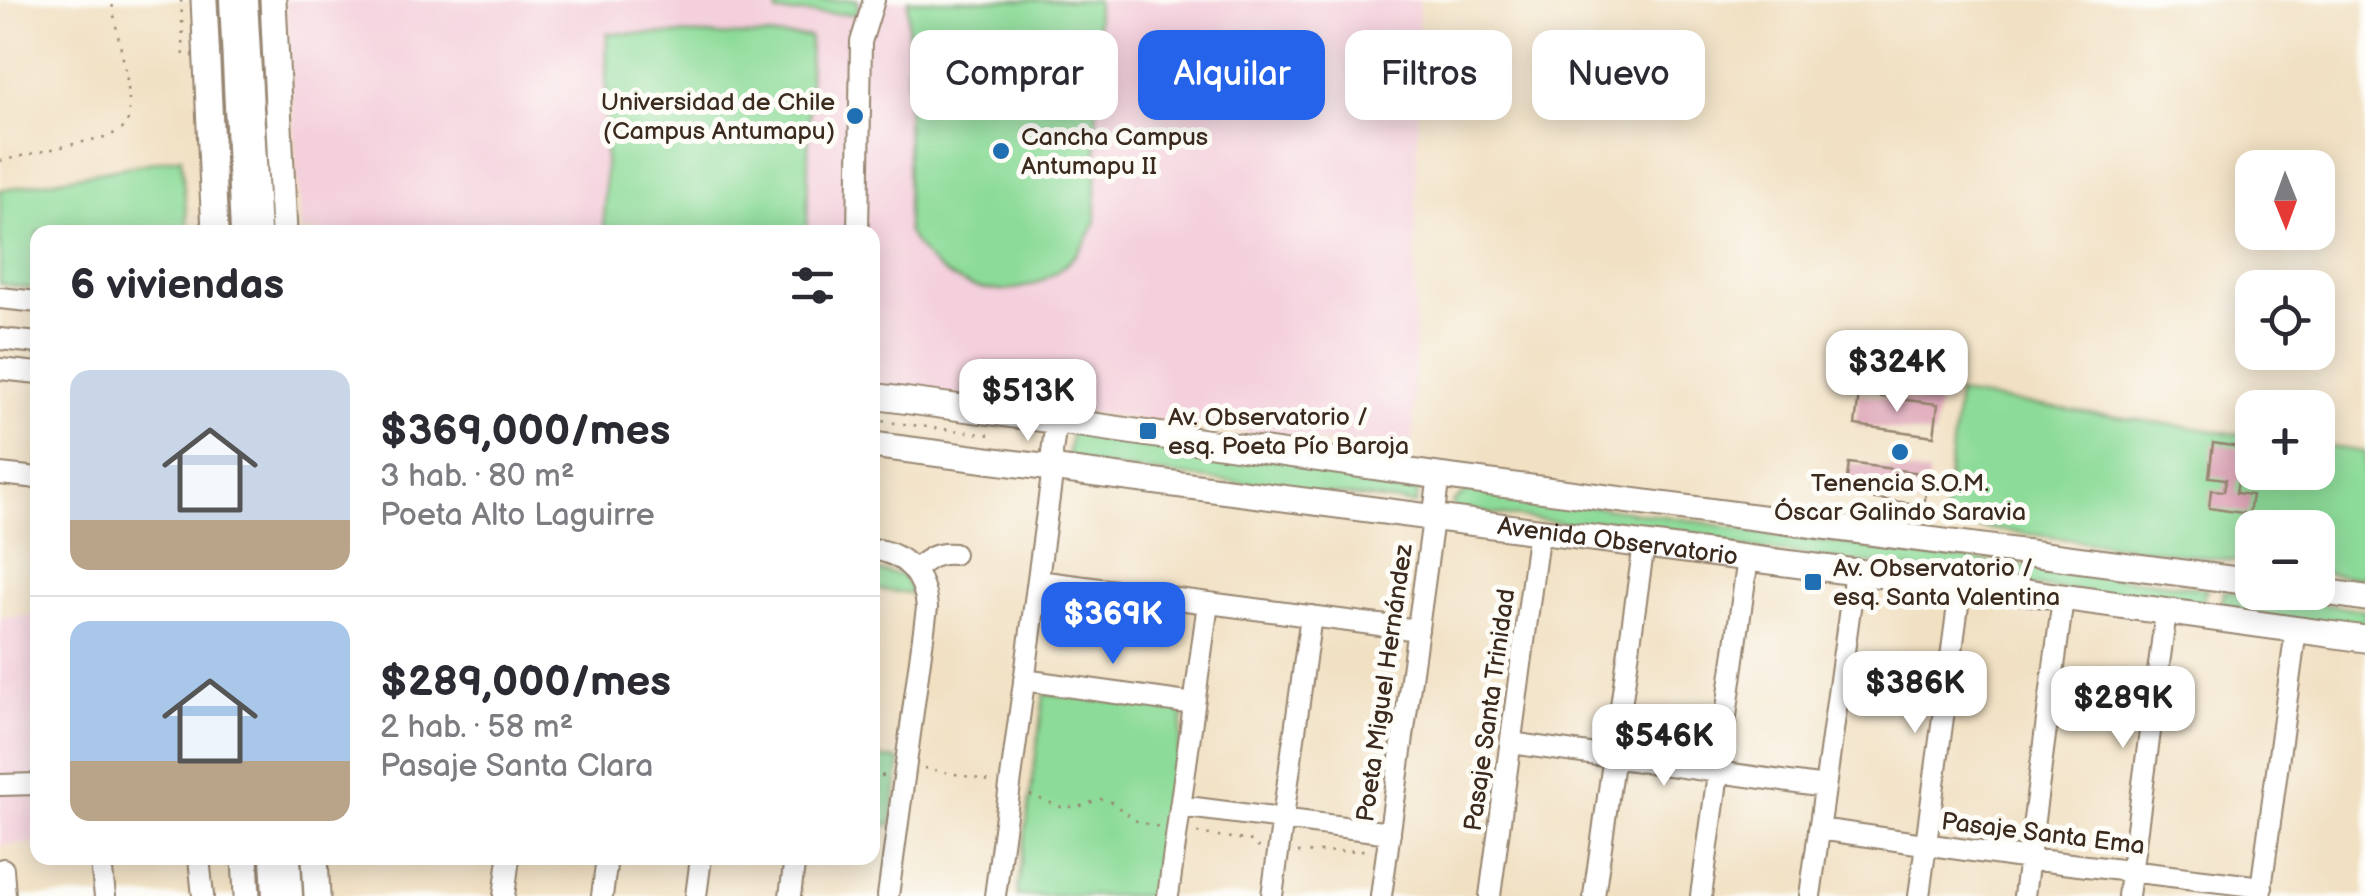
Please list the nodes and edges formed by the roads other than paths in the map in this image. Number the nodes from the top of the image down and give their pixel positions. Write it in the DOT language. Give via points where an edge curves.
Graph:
graph roads {
  1 [pos="204,0"];
  2 [pos="230,0"];
  3 [pos="247,0"];
  4 [pos="273,0"];
  5 [pos="874,0"];
  6 [pos="215,225"];
  7 [pos="241,225"];
  8 [pos="260,225"];
  9 [pos="284,225"];
  10 [pos="858,225"];
  11 [pos="0,298"];
  12 [pos="30,301"];
  13 [pos="0,339"];
  14 [pos="30,342"];
  15 [pos="0,369"];
  16 [pos="30,372"];
  17 [pos="880,397"];
  18 [pos="1061,422"];
  19 [pos="880,445"];
  20 [pos="1053,468"];
  21 [pos="0,474"];
  22 [pos="1439,476"];
  23 [pos="30,477"];
  24 [pos="1433,517"];
  25 [pos="1539,530"];
  26 [pos="1644,544"];
  27 [pos="880,551"];
  28 [pos="954,554"];
  29 [pos="1748,558"];
  30 [pos="914,570"];
  31 [pos="1855,572"];
  32 [pos="2235,580"];
  33 [pos="1038,581"];
  34 [pos="2235,582"];
  35 [pos="1961,583"];
  36 [pos="2335,594"];
  37 [pos="2063,598"];
  38 [pos="2365,598"];
  39 [pos="1208,603"];
  40 [pos="2166,612"];
  41 [pos="1311,616"];
  42 [pos="2220,619"];
  43 [pos="1418,630"];
  44 [pos="2296,630"];
  45 [pos="2365,639"];
  46 [pos="1024,680"];
  47 [pos="1194,704"];
  48 [pos="1511,743"];
  49 [pos="1613,756"];
  50 [pos="1716,772"];
  51 [pos="30,784"];
  52 [pos="0,785"];
  53 [pos="1825,787"];
  54 [pos="1180,806"];
  55 [pos="1283,819"];
  56 [pos="1819,829"];
  57 [pos="1389,842"];
  58 [pos="1926,844"];
  59 [pos="2029,859"];
  60 [pos="101,865"];
  61 [pos="200,865"];
  62 [pos="245,865"];
  63 [pos="271,865"];
  64 [pos="290,865"];
  65 [pos="315,865"];
  66 [pos="509,865"];
  67 [pos="606,865"];
  68 [pos="700,865"];
  69 [pos="794,865"];
  70 [pos="2,870"];
  71 [pos="2132,871"];
  72 [pos="2261,892"];
  73 [pos="6,896"];
  74 [pos="104,896"];
  75 [pos="203,896"];
  76 [pos="247,896"];
  77 [pos="273,896"];
  78 [pos="292,896"];
  79 [pos="317,896"];
  80 [pos="504,896"];
  81 [pos="602,896"];
  82 [pos="696,896"];
  83 [pos="790,896"];
  84 [pos="888,896"];
  85 [pos="994,896"];
  86 [pos="1168,896"];
  87 [pos="1272,896"];
  88 [pos="1381,896"];
  89 [pos="1490,896"];
  90 [pos="1594,896"];
  91 [pos="1700,896"];
  92 [pos="1810,896"];
  93 [pos="1919,896"];
  94 [pos="2024,896"];
  95 [pos="2128,896"];
  1 -- 6 [label="main road"];
  2 -- 7 [label="street"];
  3 -- 8 [label="street"];
  4 -- 9 [label="main road"];
  5 -- 10 [label="street" via="861,42"];
  11 -- 12 [label="street"];
  13 -- 14 [label="street"];
  15 -- 16 [label="street"];
  17 -- 18 [label="main road, Avenida Observatorio"];
  18 -- 20 [label="street" via="1062,454"];
  18 -- 22 [label="main road, Avenida Observatorio"];
  19 -- 20 [label="main road, Avenida Observatorio"];
  20 -- 24 [label="main road, Avenida Observatorio"];
  20 -- 33 [label="street"];
  21 -- 23 [label="street"];
  22 -- 24 [label="street, Poeta Miguel Hernández"];
  22 -- 32 [label="main road, Avenida Observatorio"];
  24 -- 25 [label="main road, Avenida Observatorio"];
  24 -- 43 [label="street, Poeta Miguel Hernández"];
  25 -- 26 [label="main road, Avenida Observatorio"];
  25 -- 48 [label="street, Pasaje Santa Trinidad"];
  26 -- 29 [label="main road, Avenida Observatorio"];
  26 -- 49 [label="street"];
  27 -- 30 [label="street"];
  28 -- 30 [label="street" via="931,556"];
  29 -- 31 [label="main road, Avenida Observatorio"];
  29 -- 50 [label="street"];
  30 -- 84 [label="street" via="926,608"];
  31 -- 35 [label="main road, Avenida Observatorio"];
  31 -- 53 [label="street"];
  33 -- 39 [label="street"];
  33 -- 46 [label="street"];
  34 -- 42 [label="main road" via="2220,584 2212,596"];
  35 -- 37 [label="main road, Avenida Observatorio"];
  35 -- 58 [label="street"];
  36 -- 38 [label="main road"];
  37 -- 40 [label="main road, Avenida Observatorio"];
  37 -- 59 [label="street"];
  39 -- 41 [label="street"];
  39 -- 47 [label="street"];
  40 -- 42 [label="main road, Avenida Observatorio"];
  40 -- 71 [label="street"];
  41 -- 43 [label="street"];
  41 -- 55 [label="street"];
  42 -- 44 [label="main road, Avenida Observatorio"];
  43 -- 57 [label="street, Poeta Miguel Hernández"];
  44 -- 45 [label="main road, Avenida Observatorio"];
  44 -- 72 [label="street"];
  46 -- 47 [label="street"];
  46 -- 85 [label="street"];
  47 -- 54 [label="street"];
  48 -- 49 [label="street"];
  48 -- 89 [label="street, Pasaje Santa Trinidad"];
  49 -- 50 [label="street"];
  49 -- 90 [label="street"];
  50 -- 53 [label="street"];
  50 -- 91 [label="street"];
  51 -- 52 [label="street"];
  53 -- 56 [label="street"];
  54 -- 55 [label="street"];
  54 -- 86 [label="street"];
  55 -- 57 [label="street"];
  55 -- 87 [label="street"];
  56 -- 58 [label="street, Pasaje Santa Ema"];
  56 -- 92 [label="street"];
  57 -- 88 [label="street, Poeta Miguel Hernández"];
  58 -- 59 [label="street, Pasaje Santa Ema"];
  58 -- 93 [label="street"];
  59 -- 71 [label="street, Pasaje Santa Ema"];
  59 -- 94 [label="street"];
  60 -- 74 [label="street"];
  61 -- 75 [label="street"];
  62 -- 76 [label="main road"];
  63 -- 77 [label="street"];
  64 -- 78 [label="street"];
  65 -- 79 [label="main road"];
  66 -- 80 [label="street"];
  67 -- 81 [label="street"];
  68 -- 82 [label="street"];
  69 -- 83 [label="street"];
  70 -- 73 [label="street"];
  71 -- 72 [label="street, Pasaje Santa Ema"];
  71 -- 95 [label="street"];
}
